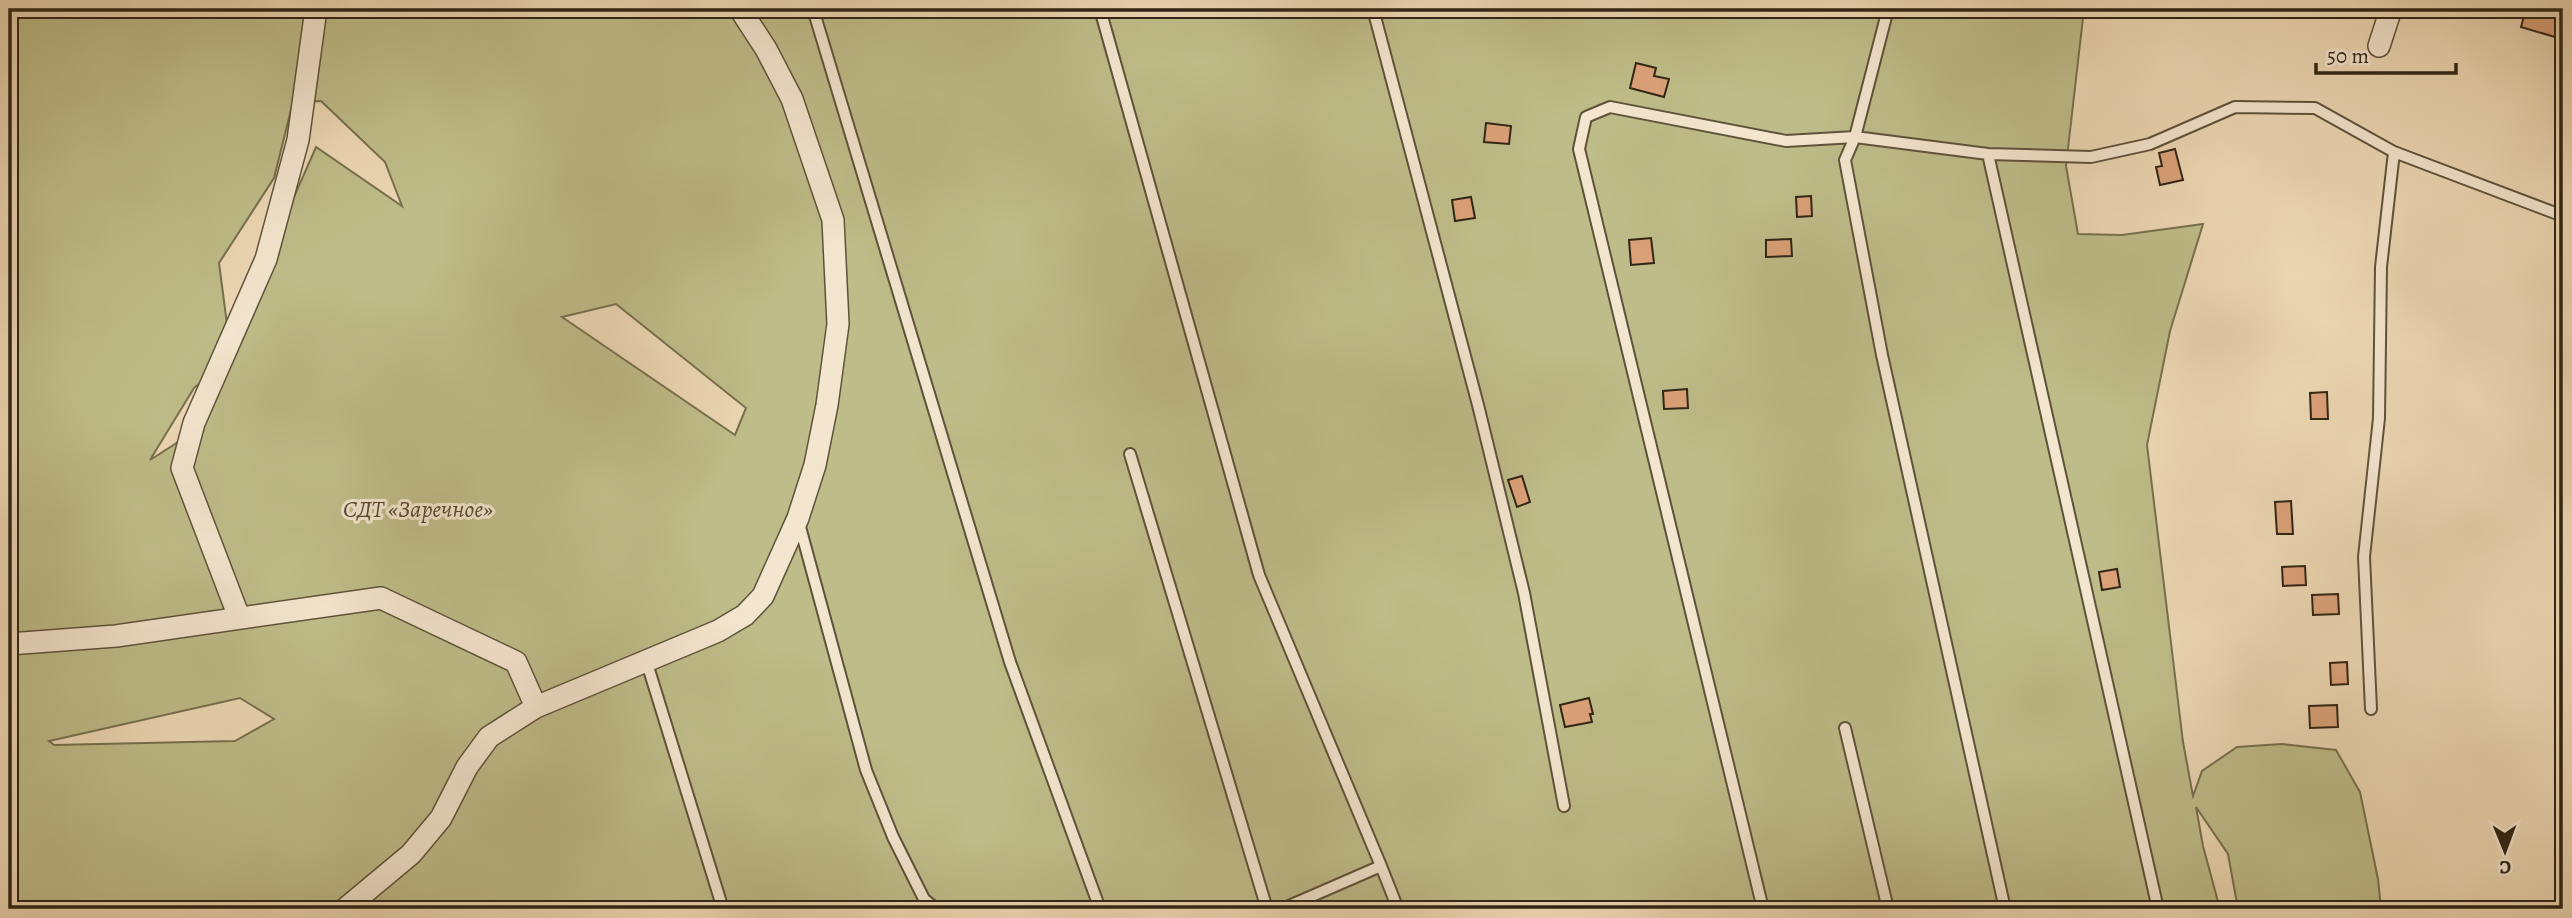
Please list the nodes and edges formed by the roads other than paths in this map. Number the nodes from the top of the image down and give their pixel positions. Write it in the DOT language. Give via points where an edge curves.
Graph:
graph roads {
  1 [pos="316,9"];
  2 [pos="740,9"];
  3 [pos="813,9"];
  4 [pos="1100,9"];
  5 [pos="1373,9"];
  6 [pos="1888,9"];
  7 [pos="2390,9"];
  8 [pos="2379,46"];
  9 [pos="1855,137"];
  10 [pos="2394,152"];
  11 [pos="1988,154"];
  12 [pos="2563,216"];
  13 [pos="1130,454"];
  14 [pos="798,518"];
  15 [pos="239,617"];
  16 [pos="9,644"];
  17 [pos="646,660"];
  18 [pos="536,707"];
  19 [pos="2371,709"];
  20 [pos="1845,728"];
  21 [pos="1564,806"];
  22 [pos="1381,866"];
  23 [pos="345,909"];
  24 [pos="723,909"];
  25 [pos="936,909"];
  26 [pos="1100,909"];
  27 [pos="1267,909"];
  28 [pos="1282,909"];
  29 [pos="1398,909"];
  30 [pos="1763,909"];
  31 [pos="1888,909"];
  32 [pos="2005,909"];
  33 [pos="2158,909"];
  1 -- 15 [label="street" via="298,140 267,259 194,423 182,468"];
  2 -- 14 [label="street" via="792,99 833,220 838,324 825,417"];
  3 -- 26 [label="lane" via="1010,662"];
  4 -- 22 [label="lane" via="1259,575"];
  5 -- 21 [label="lane" via="1524,593"];
  6 -- 9 [label="lane"];
  7 -- 8 [label="street"];
  9 -- 11 [label="lane"];
  9 -- 30 [label="lane" via="1786,141 1610,107 1586,117 1579,149"];
  9 -- 32 [label="lane" via="1845,160 1882,355"];
  10 -- 11 [label="lane" via="2315,108 2235,107 2150,144 2091,157"];
  10 -- 12 [label="lane"];
  10 -- 19 [label="lane" via="2381,267 2379,418 2364,557"];
  11 -- 33 [label="lane"];
  13 -- 27 [label="lane"];
  14 -- 17 [label="street" via="763,596 744,615 718,631"];
  14 -- 25 [label="lane" via="866,769 924,899"];
  15 -- 16 [label="street" via="116,636"];
  15 -- 18 [label="street" via="381,598 516,662"];
  17 -- 18 [label="street"];
  17 -- 24 [label="lane"];
  18 -- 23 [label="street" via="489,737 467,767 441,818 411,853"];
  20 -- 31 [label="lane"];
  22 -- 28 [label="lane"];
  22 -- 29 [label="lane"];
}
